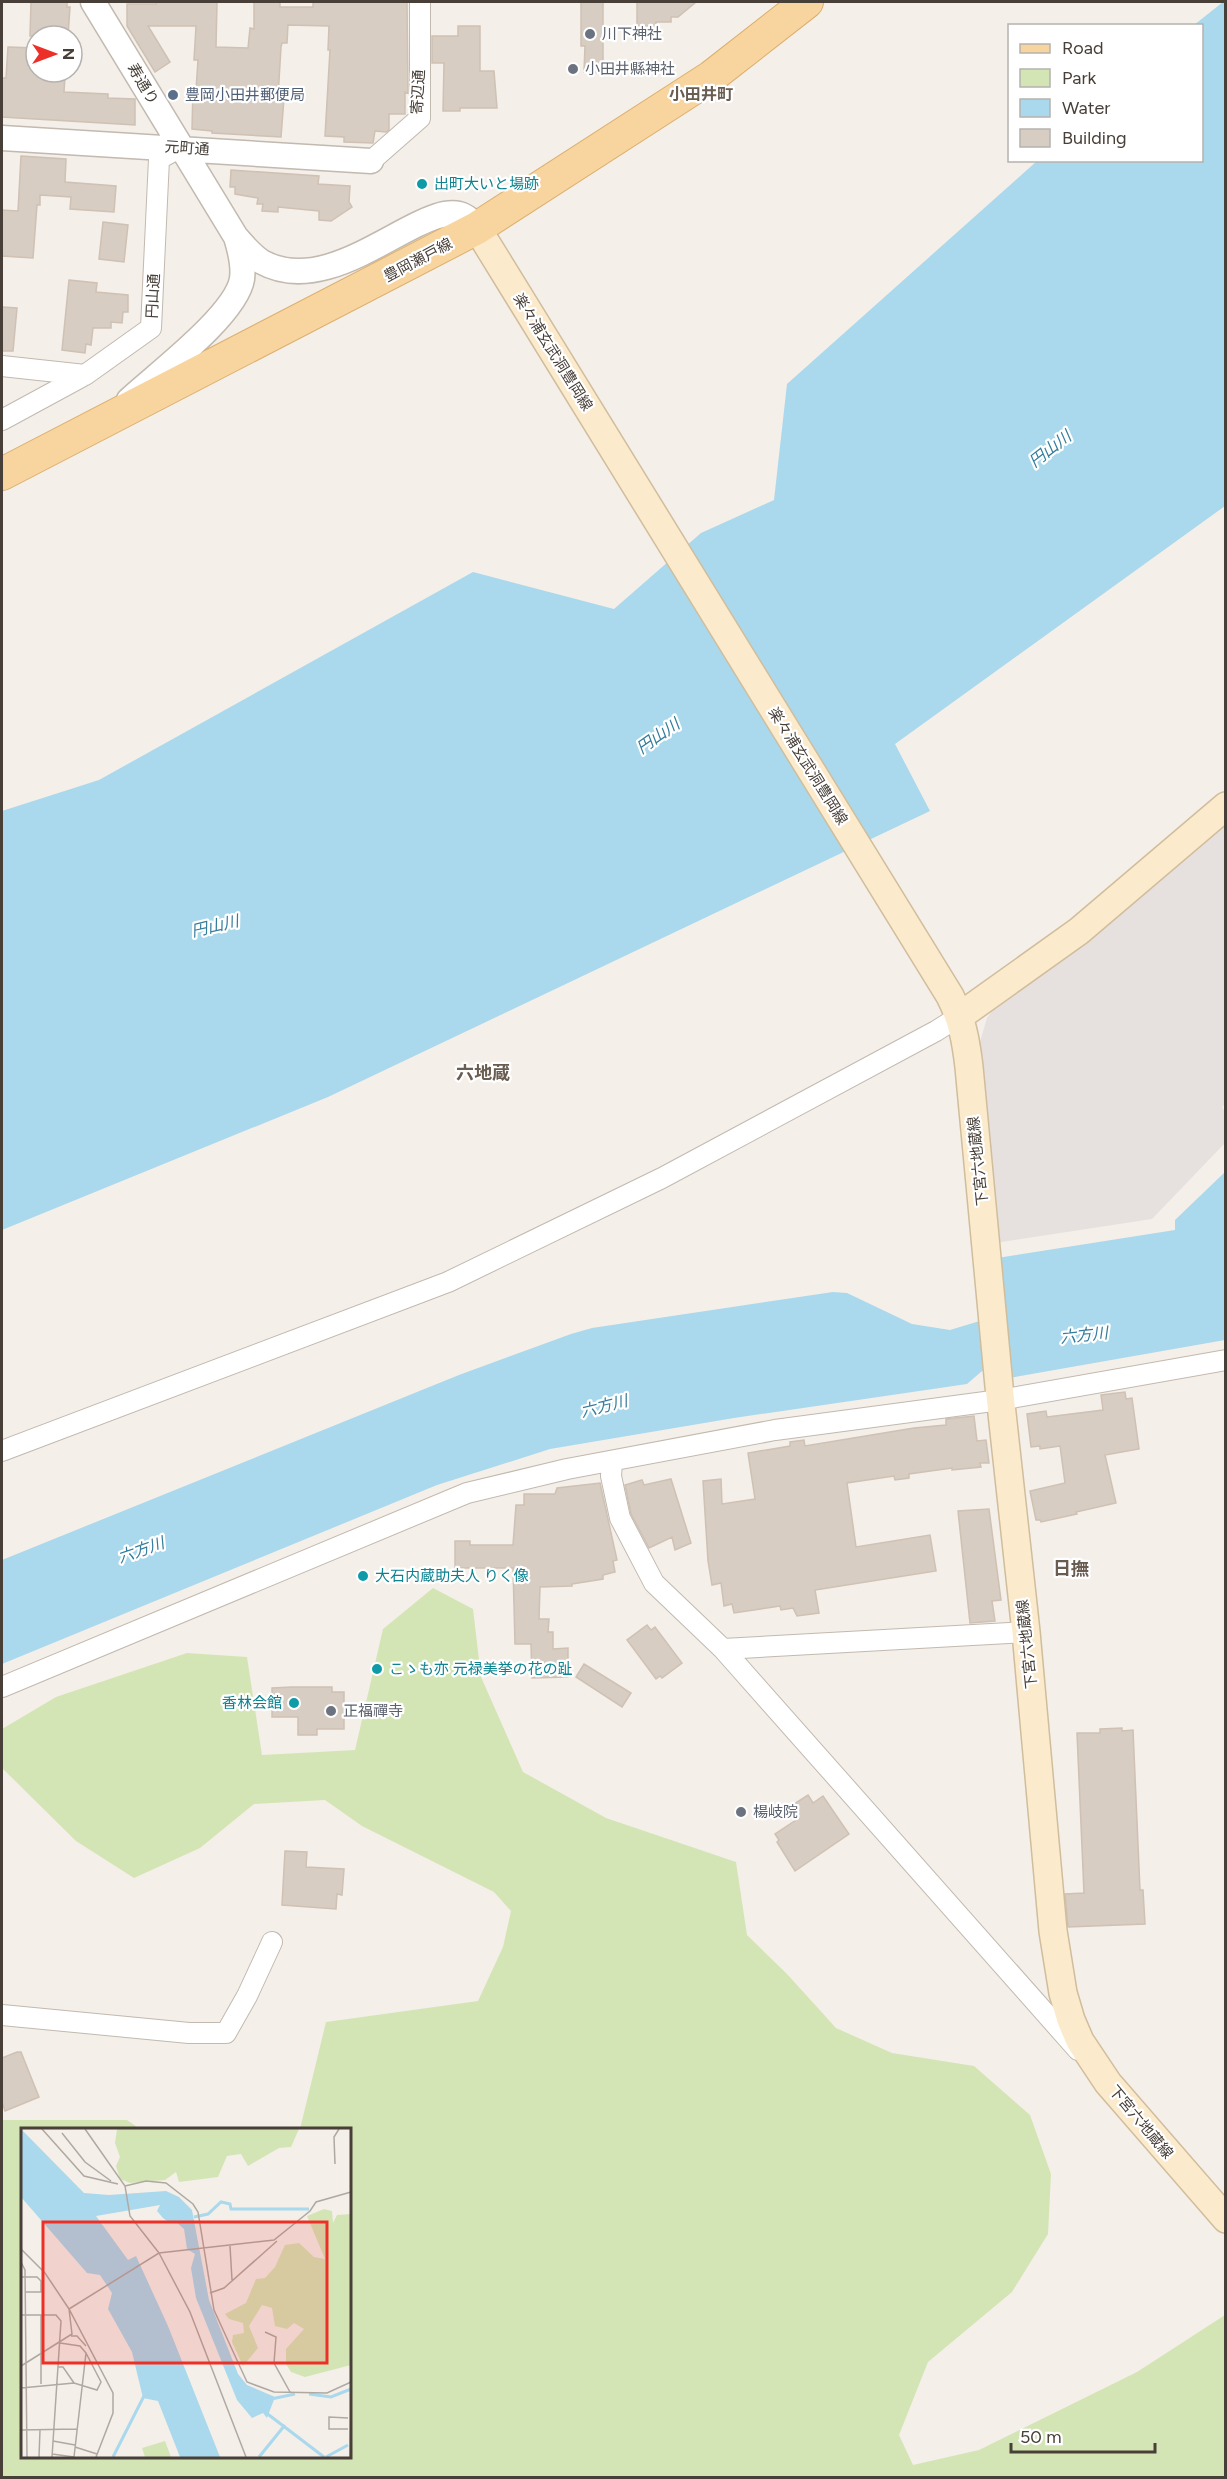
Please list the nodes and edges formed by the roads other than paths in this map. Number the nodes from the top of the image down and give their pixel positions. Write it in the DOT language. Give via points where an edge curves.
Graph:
graph roads {
  1 [pos="93,2"];
  2 [pos="420,2"];
  3 [pos="807,2"];
  4 [pos="2,138"];
  5 [pos="187,156"];
  6 [pos="371,161"];
  7 [pos="236,237"];
  8 [pos="483,239"];
  9 [pos="2,366"];
  10 [pos="85,375"];
  11 [pos="2,420"];
  12 [pos="106,421"];
  13 [pos="2,474"];
  14 [pos="1226,806"];
  15 [pos="955,1006"];
  16 [pos="1226,1360"];
  17 [pos="1000,1393"];
  18 [pos="2,1451"];
  19 [pos="612,1462"];
  20 [pos="1026,1632"];
  21 [pos="723,1649"];
  22 [pos="2,1687"];
  23 [pos="272,1942"];
  24 [pos="2,2015"];
  25 [pos="1092,2061"];
  26 [pos="1226,2219"];
  1 -- 5 [label="street, 寿通り"];
  2 -- 6 [label="street, 寄辺通" via="420,118"];
  3 -- 8 [label="main road, 豊岡瀬戸線" via="711,76"];
  4 -- 5 [label="street, 元町通"];
  5 -- 6 [label="street, 元町通"];
  5 -- 7 [label="street, 寿通り"];
  5 -- 10 [label="street, 円山通" via="159,159 151,328"];
  7 -- 8 [label="street" via="261,262 285,270 310,272 334,266 434,217 453,213 461,214"];
  7 -- 12 [label="street" via="242,280 229,307"];
  8 -- 12 [label="main road, 豊岡瀬戸線"];
  8 -- 15 [label="main road, 楽々浦玄武洞豊岡線"];
  9 -- 10 [label="street"];
  10 -- 11 [label="street"];
  12 -- 13 [label="main road, 豊岡瀬戸線"];
  14 -- 15 [label="main road" via="1079,931"];
  15 -- 17 [label="main road, 下宮六地蔵線" via="967,1043"];
  15 -- 18 [label="street" via="936,1031 662,1178 448,1282"];
  16 -- 17 [label="street"];
  17 -- 19 [label="street"];
  17 -- 20 [label="main road, 下宮六地蔵線"];
  19 -- 21 [label="street" via="620,1518 654,1583"];
  19 -- 22 [label="street" via="467,1493"];
  20 -- 21 [label="street"];
  20 -- 25 [label="main road, 下宮六地蔵線" via="1057,1964 1071,2020"];
  21 -- 25 [label="street" via="1077,2049"];
  23 -- 24 [label="street" via="226,2033"];
  25 -- 26 [label="main road, 下宮六地蔵線" via="1127,2107"];
}
